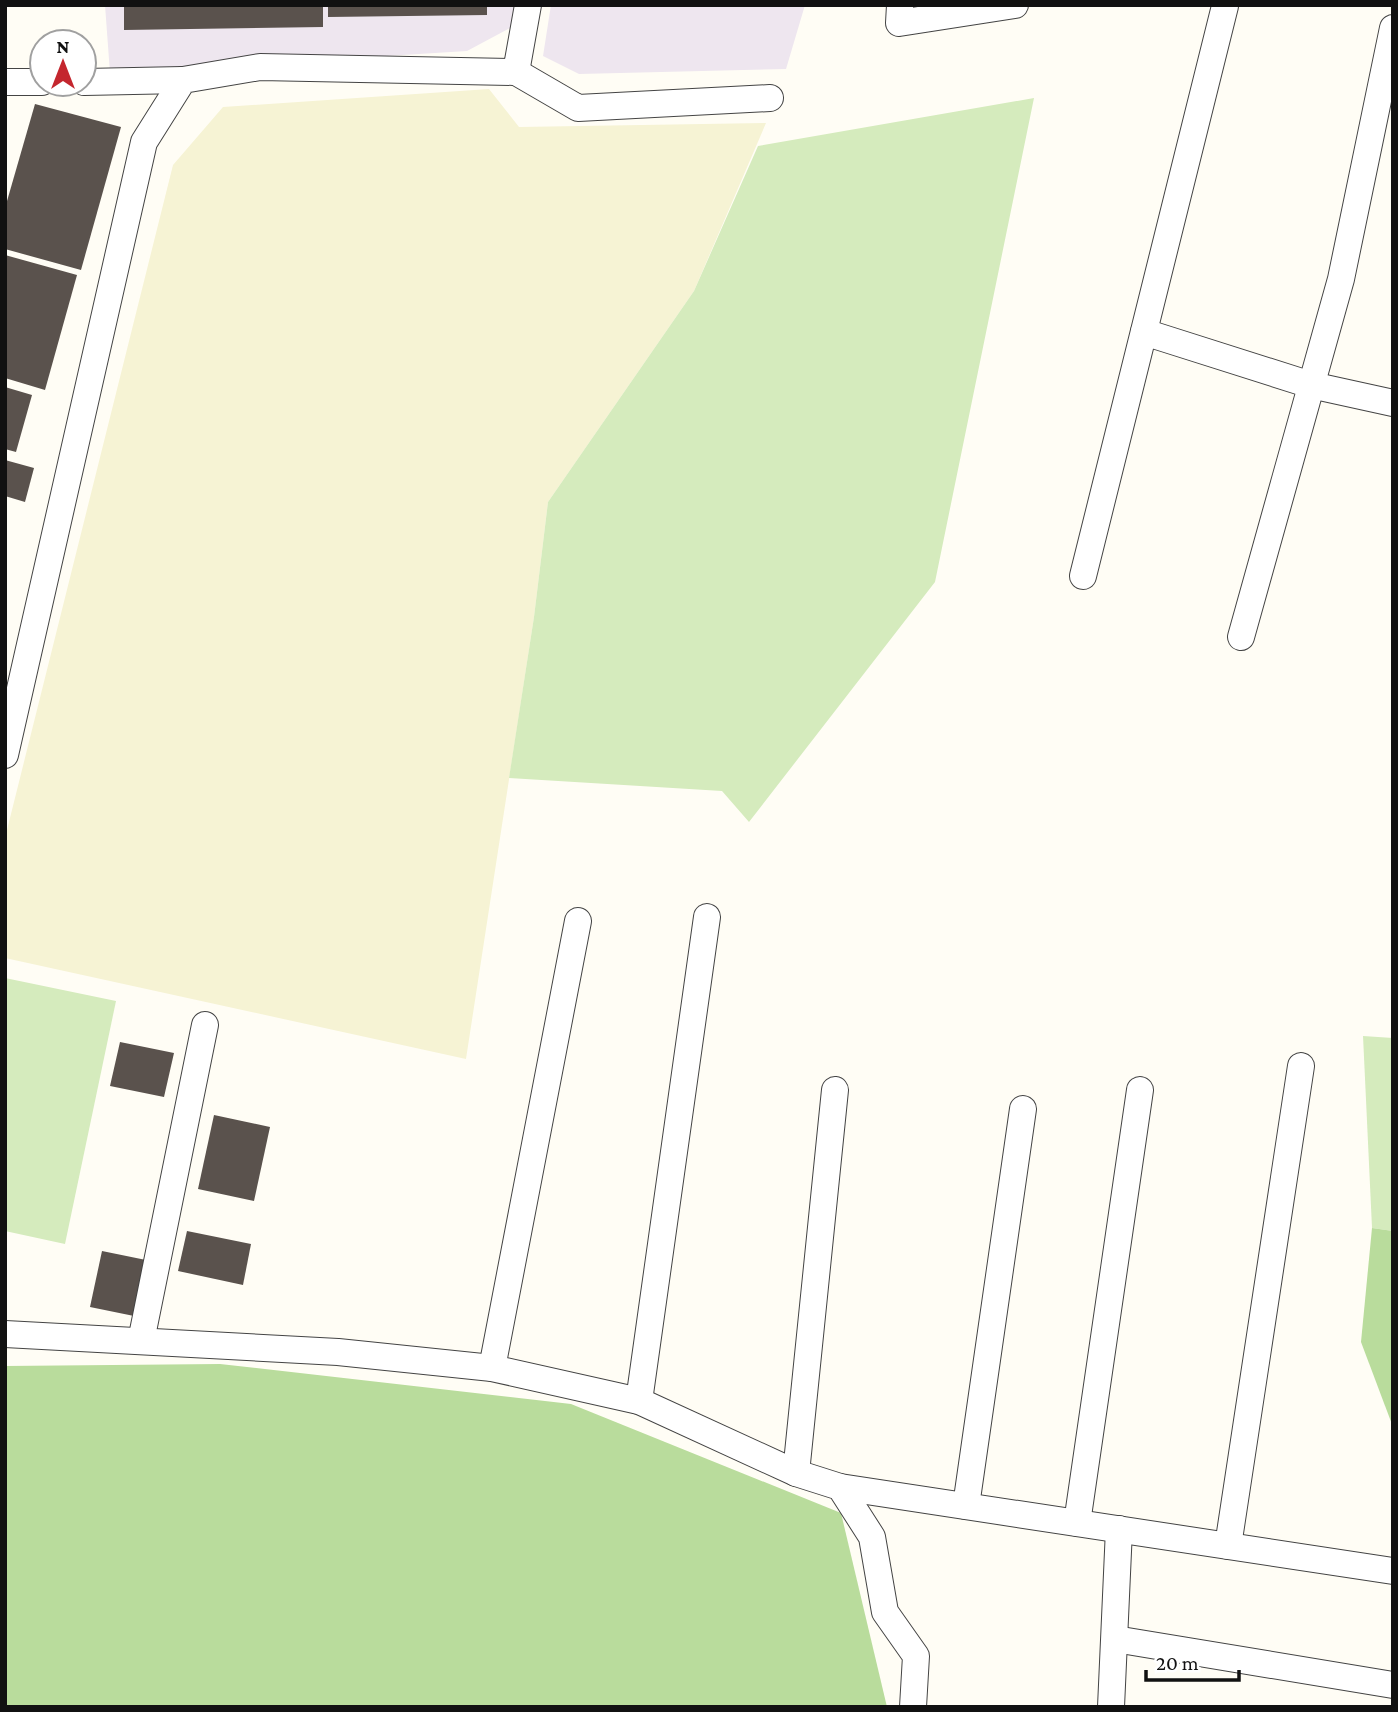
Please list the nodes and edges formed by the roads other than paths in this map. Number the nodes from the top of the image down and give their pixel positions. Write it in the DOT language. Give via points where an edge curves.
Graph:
graph roads {
  1 [pos="528,5"];
  2 [pos="900,5"];
  3 [pos="1015,5"];
  4 [pos="1225,5"];
  5 [pos="1393,30"];
  6 [pos="516,72"];
  7 [pos="184,80"];
  8 [pos="5,82"];
  9 [pos="28,82"];
  10 [pos="98,82"];
  11 [pos="770,98"];
  12 [pos="1144,332"];
  13 [pos="1311,385"];
  14 [pos="1393,402"];
  15 [pos="1083,576"];
  16 [pos="1241,637"];
  17 [pos="5,755"];
  18 [pos="707,917"];
  19 [pos="578,921"];
  20 [pos="205,1025"];
  21 [pos="1301,1066"];
  22 [pos="835,1090"];
  23 [pos="1140,1090"];
  24 [pos="1023,1109"];
  25 [pos="5,1334"];
  26 [pos="141,1341"];
  27 [pos="492,1368"];
  28 [pos="639,1401"];
  29 [pos="796,1473"];
  30 [pos="840,1487"];
  31 [pos="967,1506"];
  32 [pos="1077,1523"];
  33 [pos="1119,1529"];
  34 [pos="1228,1546"];
  35 [pos="1393,1571"];
  36 [pos="1115,1639"];
  37 [pos="1393,1685"];
  38 [pos="913,1707"];
  39 [pos="1111,1707"];
  1 -- 6 [label="street"];
  2 -- 3 [label="street" via="899,23"];
  4 -- 12 [label="street"];
  5 -- 13 [label="street" via="1341,279"];
  6 -- 7 [label="street" via="260,67"];
  6 -- 11 [label="street" via="578,108"];
  7 -- 10 [label="street"];
  7 -- 17 [label="street" via="144,142"];
  8 -- 9 [label="street"];
  12 -- 13 [label="street"];
  12 -- 15 [label="street"];
  13 -- 14 [label="street"];
  13 -- 16 [label="street"];
  18 -- 28 [label="street"];
  19 -- 27 [label="street"];
  20 -- 26 [label="street"];
  21 -- 34 [label="street"];
  22 -- 29 [label="street"];
  23 -- 32 [label="street"];
  24 -- 31 [label="street"];
  25 -- 26 [label="street"];
  26 -- 27 [label="street" via="338,1352"];
  27 -- 28 [label="street"];
  28 -- 29 [label="street"];
  29 -- 30 [label="street"];
  30 -- 31 [label="street"];
  30 -- 38 [label="street" via="872,1536 885,1612 916,1656"];
  31 -- 32 [label="street"];
  32 -- 33 [label="street"];
  33 -- 34 [label="street"];
  33 -- 36 [label="street"];
  34 -- 35 [label="street"];
  36 -- 37 [label="street"];
  36 -- 39 [label="street"];
}
